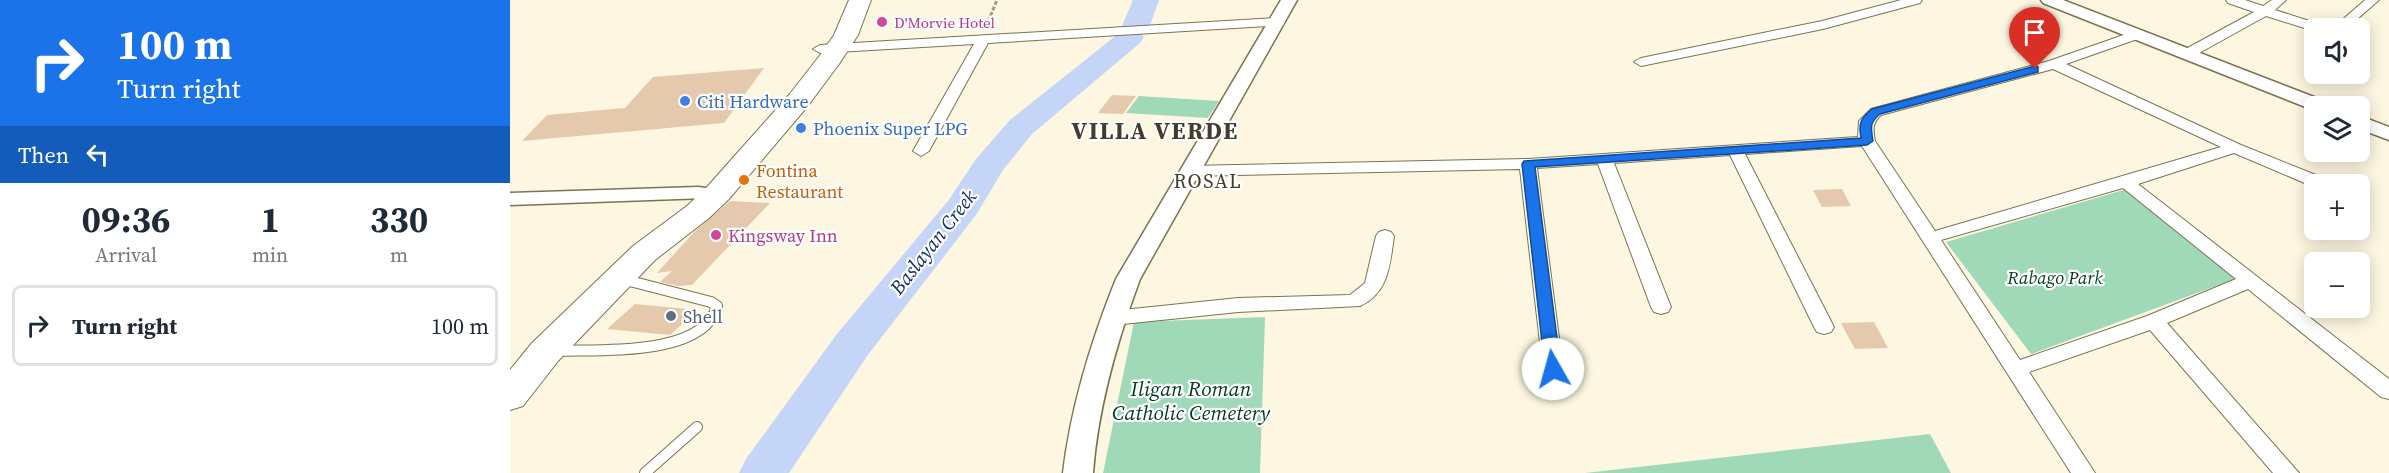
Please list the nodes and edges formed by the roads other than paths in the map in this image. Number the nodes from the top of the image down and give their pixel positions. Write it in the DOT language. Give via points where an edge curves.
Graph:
graph roads {
  1 [pos="845,0"];
  2 [pos="860,0"];
  3 [pos="1289,0"];
  4 [pos="1916,0"];
  5 [pos="2049,0"];
  6 [pos="2232,0"];
  7 [pos="2280,0"];
  8 [pos="2373,0"];
  9 [pos="2265,11"];
  10 [pos="2351,18"];
  11 [pos="1278,22"];
  12 [pos="2304,24"];
  13 [pos="2138,34"];
  14 [pos="983,39"];
  15 [pos="829,48"];
  16 [pos="2187,54"];
  17 [pos="1641,62"];
  18 [pos="2054,64"];
  19 [pos="2304,100"];
  20 [pos="2370,126"];
  21 [pos="2389,135"];
  22 [pos="1867,141"];
  23 [pos="2235,148"];
  24 [pos="1735,150"];
  25 [pos="921,151"];
  26 [pos="1604,158"];
  27 [pos="1528,164"];
  28 [pos="1189,171"];
  29 [pos="2304,176"];
  30 [pos="2126,182"];
  31 [pos="708,193"];
  32 [pos="510,198"];
  33 [pos="1385,236"];
  34 [pos="1929,238"];
  35 [pos="618,278"];
  36 [pos="2249,280"];
  37 [pos="1661,307"];
  38 [pos="1113,318"];
  39 [pos="2154,321"];
  40 [pos="1824,327"];
  41 [pos="545,352"];
  42 [pos="1553,369"];
  43 [pos="2016,369"];
  44 [pos="2389,391"];
  45 [pos="510,396"];
  46 [pos="698,427"];
  47 [pos="645,473"];
  48 [pos="1078,473"];
  49 [pos="2083,473"];
  50 [pos="2288,473"];
  1 -- 15 [label="highway"];
  2 -- 15 [label="highway"];
  3 -- 11 [label="street"];
  4 -- 17 [label="street" via="1823,25"];
  5 -- 13 [label="street"];
  6 -- 9 [label="street"];
  7 -- 9 [label="street"];
  8 -- 10 [label="street"];
  9 -- 12 [label="street"];
  9 -- 16 [label="street"];
  11 -- 14 [label="street"];
  11 -- 28 [label="street"];
  13 -- 16 [label="street"];
  13 -- 18 [label="street"];
  14 -- 15 [label="street"];
  14 -- 25 [label="street"];
  15 -- 31 [label="highway" via="798,101"];
  16 -- 19 [label="street"];
  18 -- 22 [label="street" via="1876,112 1864,127"];
  18 -- 23 [label="street"];
  20 -- 21 [label="street"];
  22 -- 24 [label="street"];
  22 -- 34 [label="street"];
  23 -- 29 [label="street"];
  23 -- 30 [label="street"];
  24 -- 26 [label="street"];
  24 -- 40 [label="street"];
  26 -- 27 [label="street"];
  26 -- 37 [label="street"];
  27 -- 28 [label="street"];
  27 -- 42 [label="street"];
  28 -- 38 [label="street" via="1128,279"];
  30 -- 34 [label="street"];
  30 -- 36 [label="street"];
  31 -- 32 [label="street"];
  31 -- 35 [label="highway" via="698,212"];
  33 -- 38 [label="street" via="1376,284 1363,298"];
  34 -- 43 [label="street"];
  35 -- 41 [label="highway"];
  35 -- 41 [label="lane" via="711,302 717,306 716,312 696,334 682,342"];
  36 -- 39 [label="street"];
  36 -- 44 [label="street"];
  38 -- 48 [label="street" via="1082,431"];
  39 -- 43 [label="street"];
  39 -- 50 [label="street"];
  41 -- 45 [label="highway"];
  43 -- 49 [label="street"];
  46 -- 47 [label="lane"];
}
